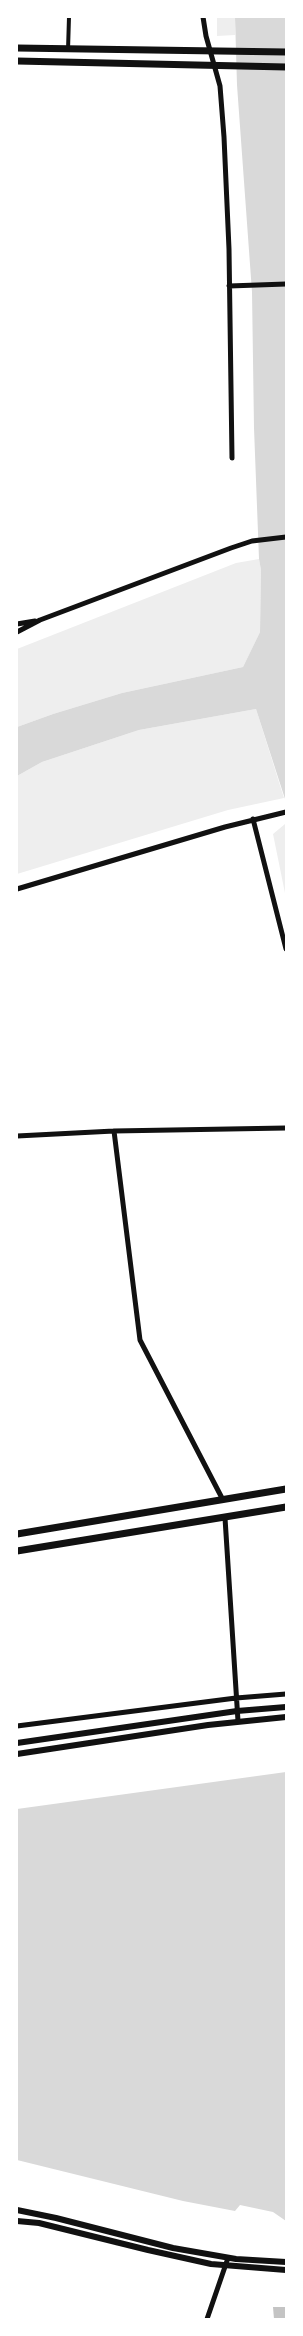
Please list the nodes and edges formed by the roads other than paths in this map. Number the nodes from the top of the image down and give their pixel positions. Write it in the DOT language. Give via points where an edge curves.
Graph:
graph roads {
  1 [pos="69,17"];
  2 [pos="203,17"];
  3 [pos="17,48"];
  4 [pos="68,50"];
  5 [pos="210,52"];
  6 [pos="286,52"];
  7 [pos="17,61"];
  8 [pos="214,65"];
  9 [pos="286,67"];
  10 [pos="286,284"];
  11 [pos="229,286"];
  12 [pos="232,458"];
  13 [pos="286,537"];
  14 [pos="40,620"];
  15 [pos="17,624"];
  16 [pos="17,632"];
  17 [pos="286,812"];
  18 [pos="252,819"];
  19 [pos="17,889"];
  20 [pos="286,949"];
  21 [pos="286,1128"];
  22 [pos="114,1131"];
  23 [pos="17,1136"];
  24 [pos="286,1489"];
  25 [pos="223,1500"];
  26 [pos="286,1507"];
  27 [pos="225,1518"];
  28 [pos="17,1534"];
  29 [pos="17,1551"];
  30 [pos="286,1694"];
  31 [pos="236,1698"];
  32 [pos="286,1707"];
  33 [pos="237,1711"];
  34 [pos="286,1717"];
  35 [pos="238,1722"];
  36 [pos="17,1726"];
  37 [pos="17,1743"];
  38 [pos="17,1754"];
  39 [pos="17,2210"];
  40 [pos="17,2221"];
  41 [pos="228,2258"];
  42 [pos="286,2262"];
  43 [pos="226,2266"];
  44 [pos="286,2270"];
  45 [pos="207,2319"];
  1 -- 4 [label="street"];
  2 -- 5 [label="street"];
  3 -- 4 [label="main road"];
  4 -- 5 [label="main road"];
  5 -- 6 [label="main road"];
  5 -- 8 [label="street"];
  7 -- 8 [label="main road"];
  8 -- 9 [label="main road"];
  8 -- 11 [label="street" via="220,86 224,137"];
  10 -- 11 [label="street"];
  11 -- 12 [label="street"];
  13 -- 14 [label="street" via="252,541"];
  14 -- 15 [label="street"];
  14 -- 16 [label="street"];
  17 -- 18 [label="street"];
  18 -- 19 [label="street"];
  18 -- 20 [label="street"];
  21 -- 22 [label="street"];
  22 -- 23 [label="street"];
  22 -- 25 [label="street" via="140,1340"];
  24 -- 25 [label="main road"];
  25 -- 28 [label="main road"];
  26 -- 27 [label="main road"];
  27 -- 29 [label="main road"];
  27 -- 31 [label="street"];
  30 -- 31 [label="street"];
  31 -- 33 [label="street"];
  31 -- 36 [label="street"];
  32 -- 33 [label="main road"];
  33 -- 35 [label="street"];
  33 -- 37 [label="main road"];
  34 -- 35 [label="main road"];
  35 -- 38 [label="main road"];
  39 -- 41 [label="main road" via="162,2246"];
  40 -- 43 [label="main road" via="40,2223"];
  41 -- 42 [label="main road"];
  41 -- 43 [label="street"];
  43 -- 44 [label="main road"];
  43 -- 45 [label="street"];
}
